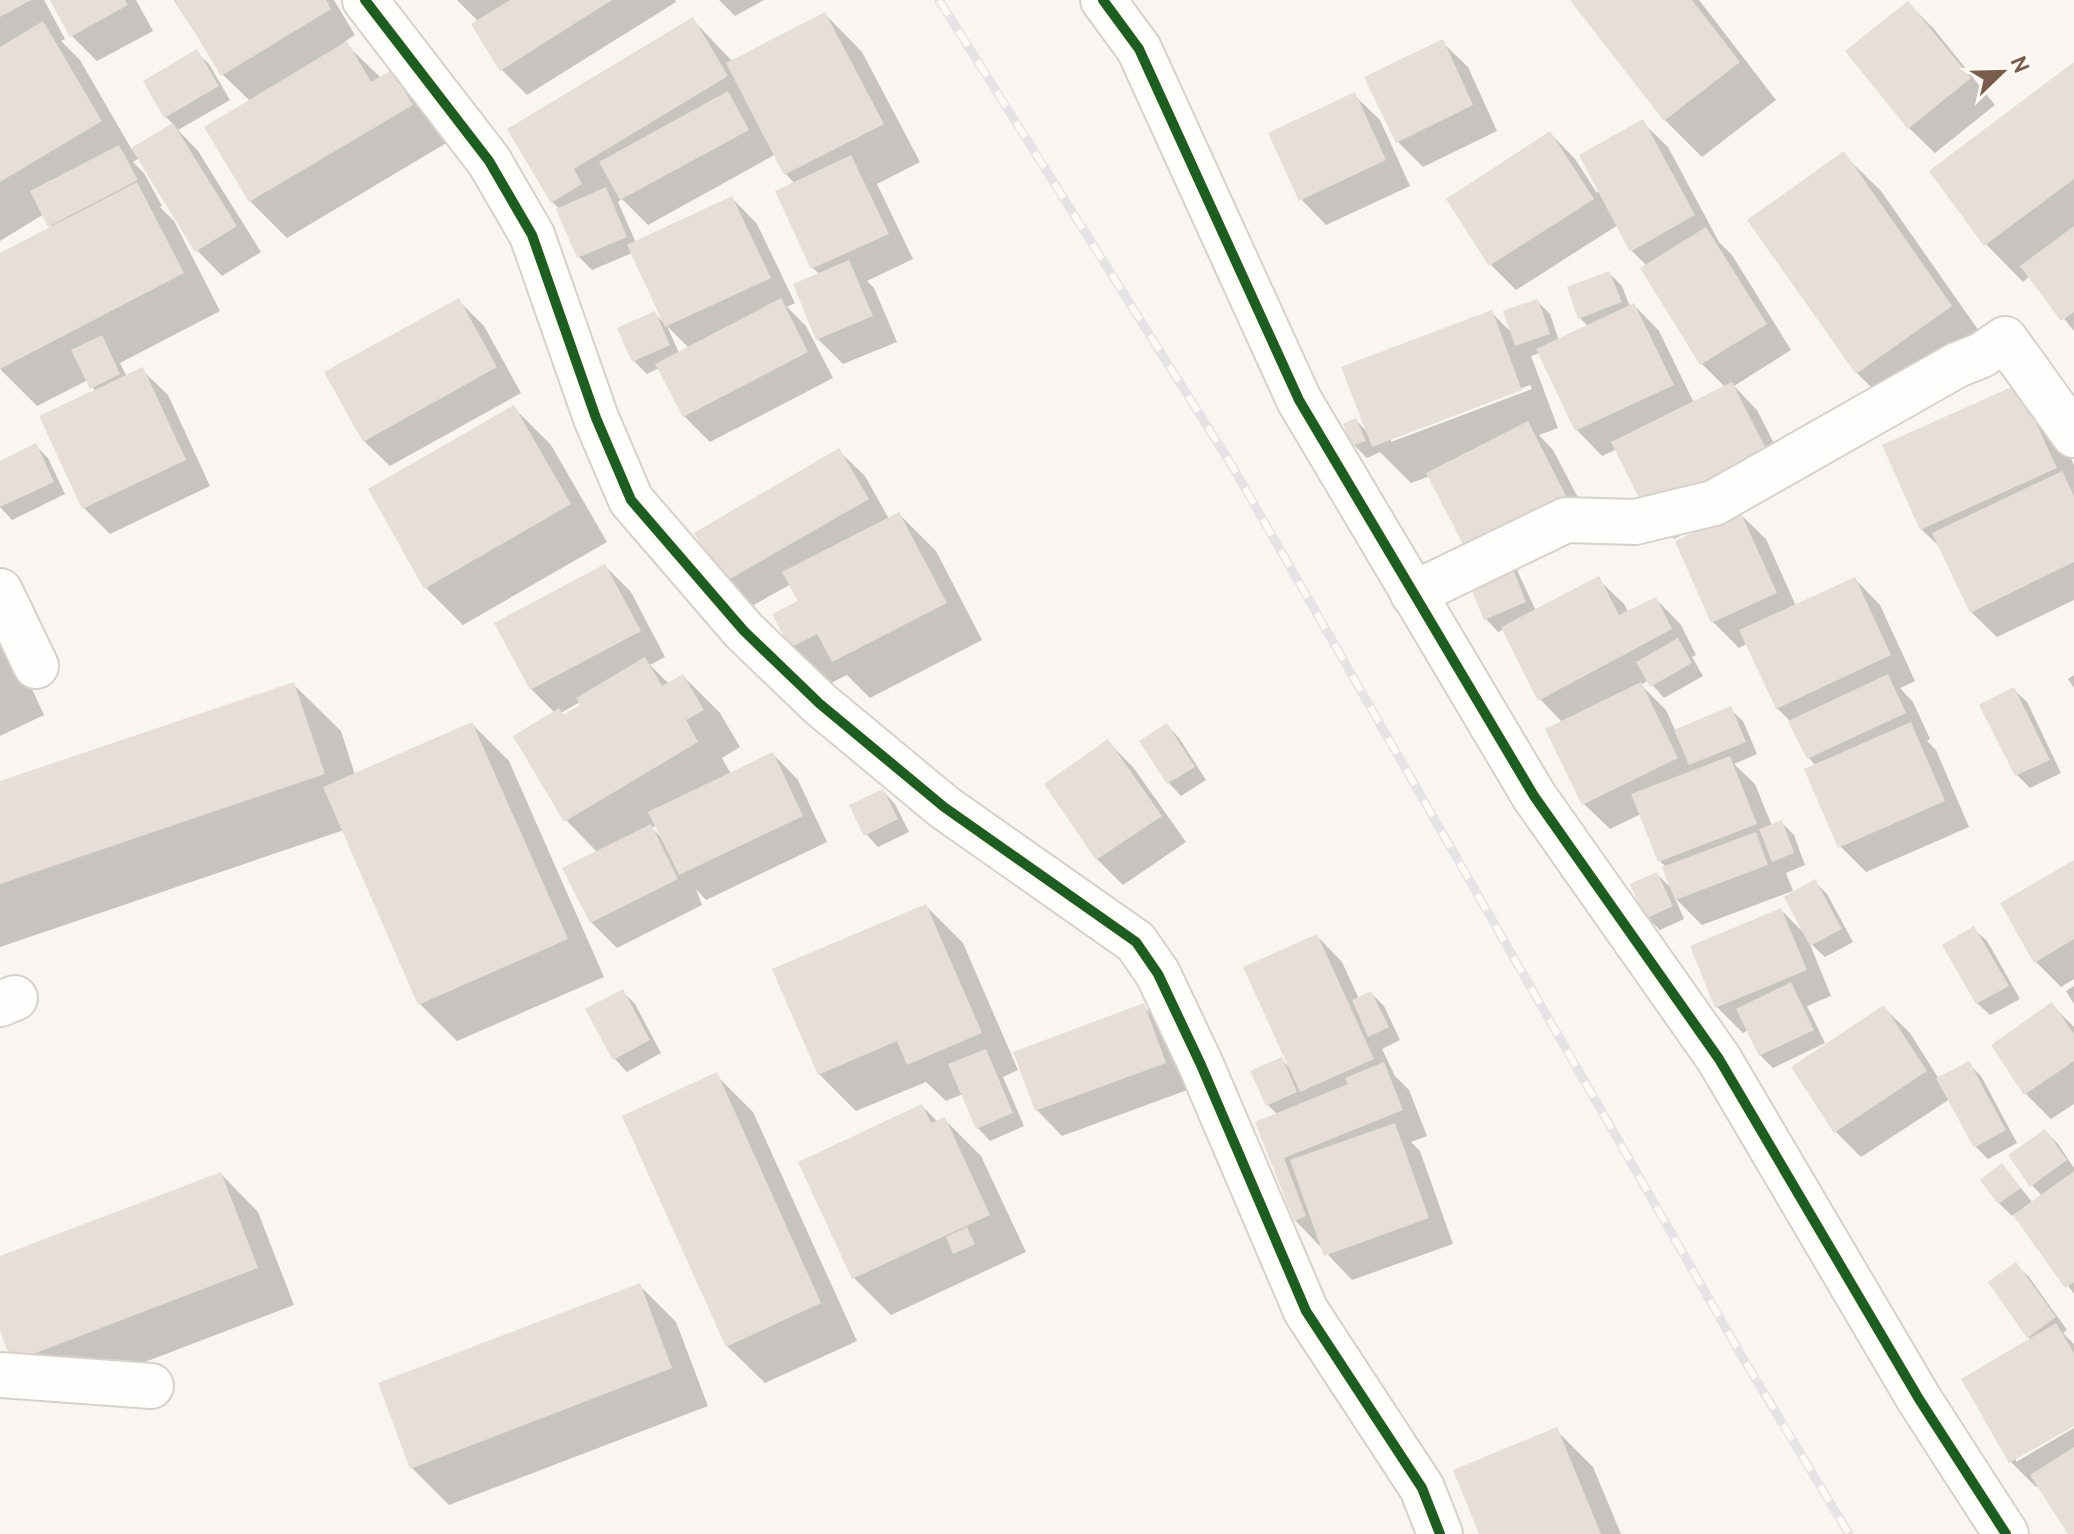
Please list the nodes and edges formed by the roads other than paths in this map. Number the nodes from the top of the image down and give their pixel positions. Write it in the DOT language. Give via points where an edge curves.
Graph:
graph roads {
  1 [pos="365,0"];
  2 [pos="1103,0"];
  3 [pos="2074,435"];
  4 [pos="0,591"];
  5 [pos="1413,594"];
  6 [pos="36,666"];
  7 [pos="0,1375"];
  8 [pos="151,1386"];
  9 [pos="1440,1534"];
  10 [pos="2006,1534"];
  1 -- 9 [label="street" via="489,161 532,235 596,418 631,500 744,631 820,704 944,807 1136,942 1158,974 1201,1065 1306,1311 1422,1488"];
  2 -- 5 [label="street" via="1139,49 1299,400"];
  3 -- 5 [label="street" via="2005,339 1714,503 1635,522 1566,520"];
  4 -- 6 [label="street"];
  5 -- 10 [label="street" via="1534,796 1719,1059 1919,1399"];
  7 -- 8 [label="street"];
}
